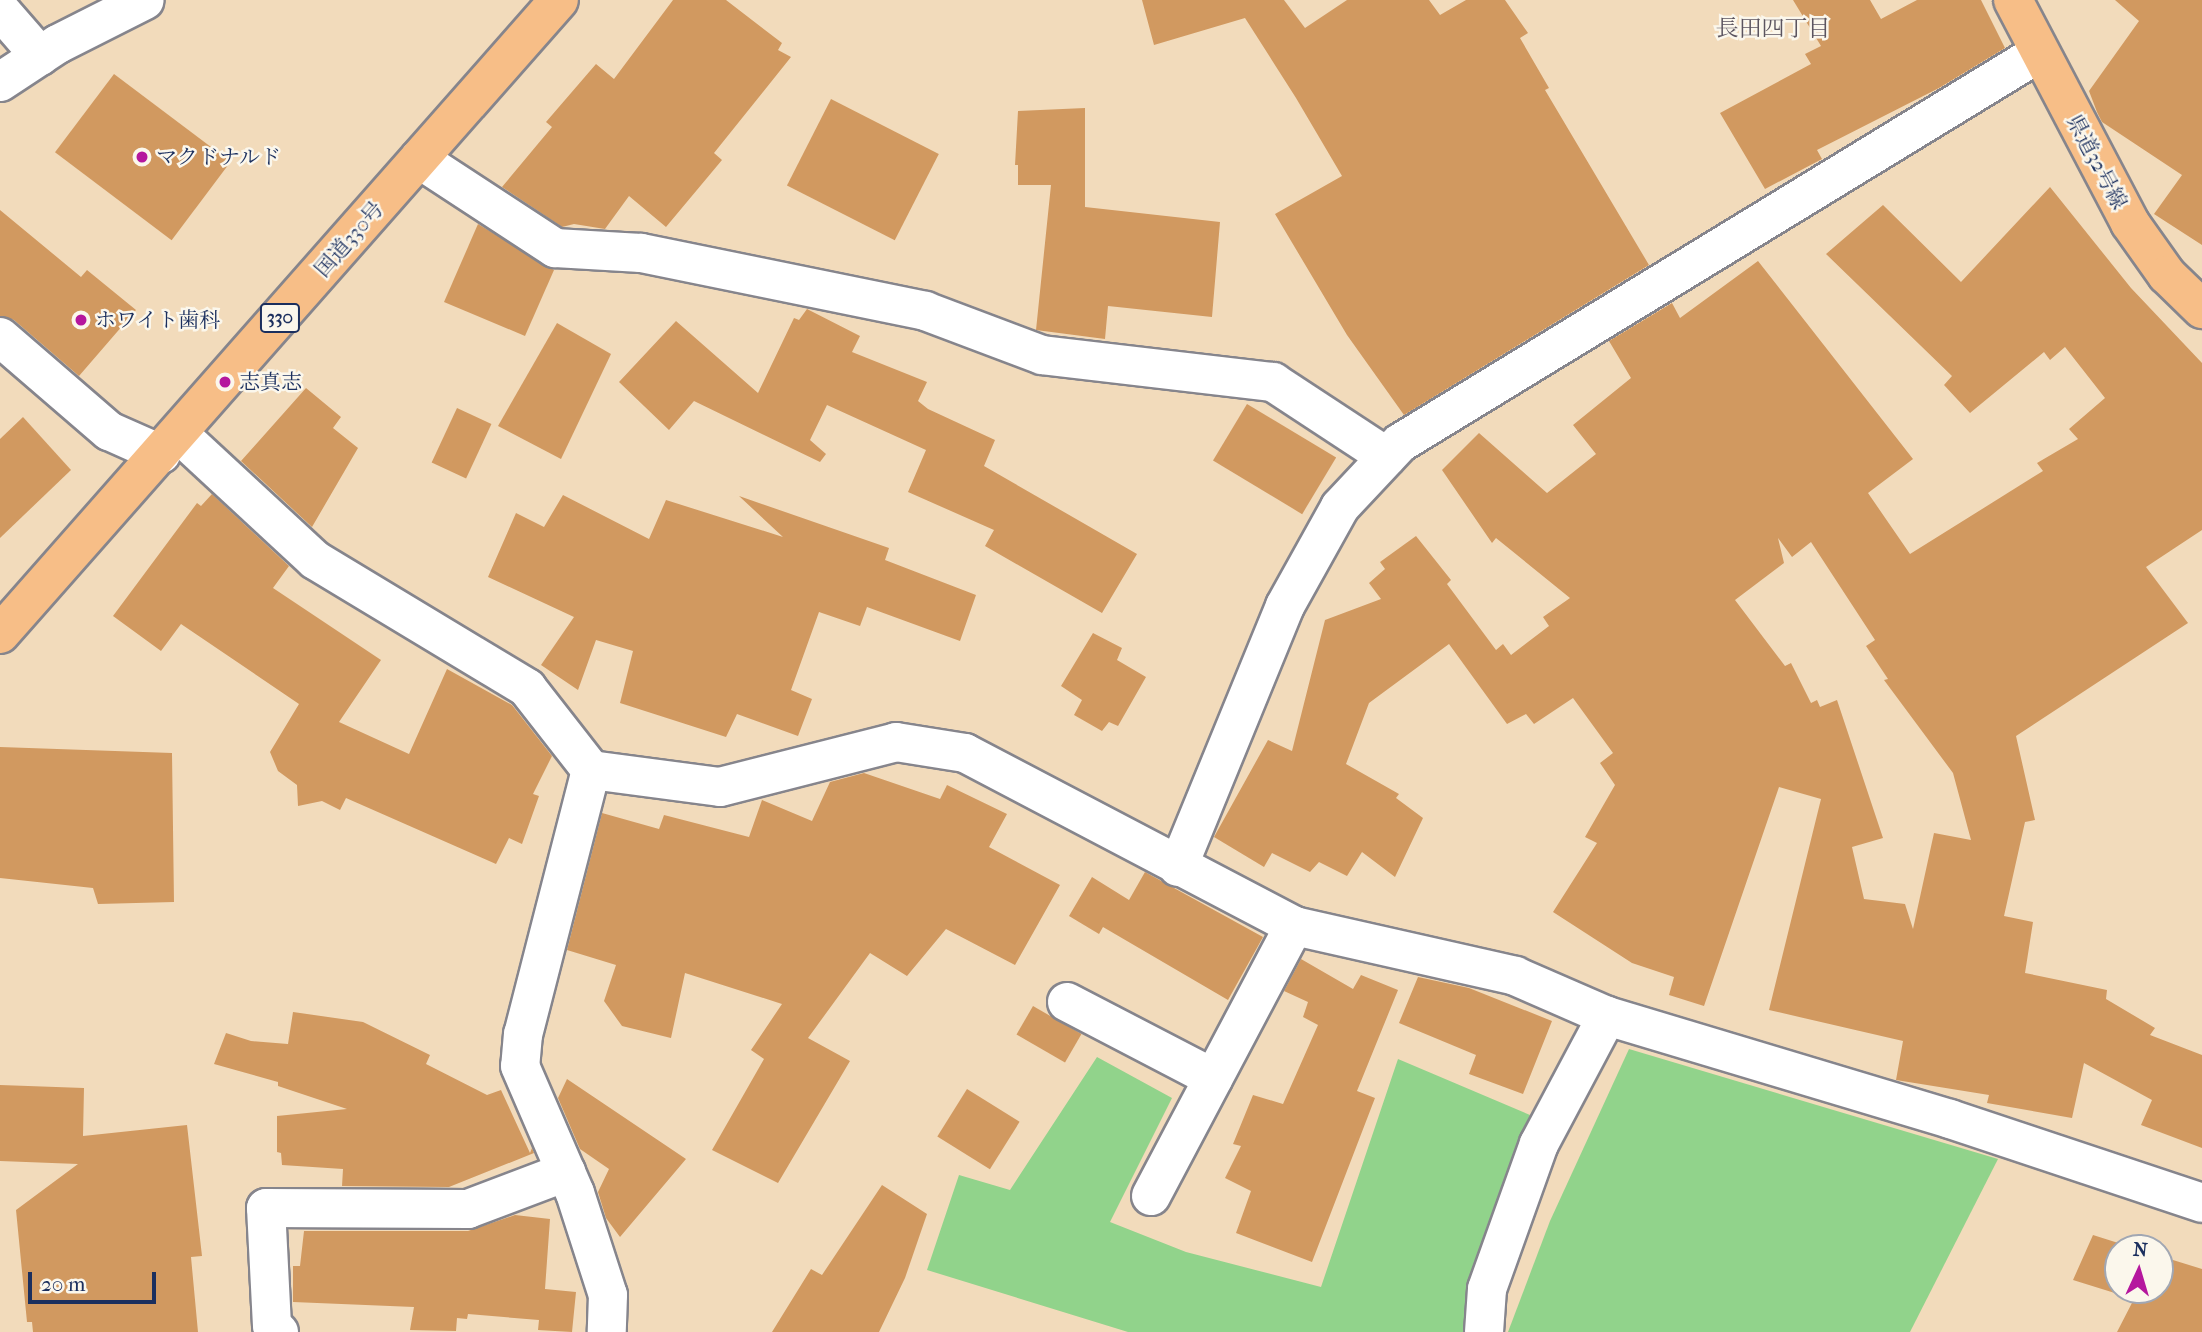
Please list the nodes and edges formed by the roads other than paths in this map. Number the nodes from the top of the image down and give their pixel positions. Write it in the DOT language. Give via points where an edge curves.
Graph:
graph roads {
  1 [pos="145,0"];
  2 [pos="559,0"];
  3 [pos="2013,0"];
  4 [pos="0,10"];
  5 [pos="2039,53"];
  6 [pos="40,56"];
  7 [pos="0,82"];
  8 [pos="419,159"];
  9 [pos="2202,309"];
  10 [pos="0,337"];
  11 [pos="170,444"];
  12 [pos="1387,457"];
  13 [pos="0,634"];
  14 [pos="591,770"];
  15 [pos="1178,867"];
  16 [pos="1294,926"];
  17 [pos="1067,1002"];
  18 [pos="1607,1016"];
  19 [pos="1213,1078"];
  20 [pos="566,1172"];
  21 [pos="1151,1196"];
  22 [pos="2202,1203"];
  23 [pos="279,1332"];
  24 [pos="607,1332"];
  25 [pos="1484,1332"];
  1 -- 6 [label="street"];
  2 -- 8 [label="main road, 国道330号 / 330"];
  3 -- 5 [label="main road, 県道32号線"];
  4 -- 6 [label="street"];
  5 -- 9 [label="main road, 県道32号線" via="2130,223 2167,275"];
  5 -- 12 [label="street" via="1400,443"];
  6 -- 7 [label="street"];
  8 -- 11 [label="main road, 国道330号 / 330"];
  8 -- 12 [label="street" via="555,248 641,253 925,311 1042,355 1273,382"];
  10 -- 11 [label="street" via="109,431"];
  11 -- 13 [label="main road, 国道330号 / 330"];
  11 -- 14 [label="street" via="316,560 527,688"];
  12 -- 15 [label="street" via="1340,507 1285,606"];
  14 -- 15 [label="street" via="720,787 897,743 965,753 1027,782"];
  14 -- 20 [label="street" via="523,1034 520,1066"];
  15 -- 16 [label="street"];
  16 -- 18 [label="street" via="1515,976"];
  16 -- 19 [label="street"];
  17 -- 19 [label="street"];
  18 -- 22 [label="street" via="1950,1119"];
  18 -- 25 [label="street" via="1539,1143 1487,1289"];
  19 -- 21 [label="street"];
  20 -- 23 [label="street" via="468,1209 266,1208 272,1325"];
  20 -- 24 [label="street" via="608,1295"];
}
